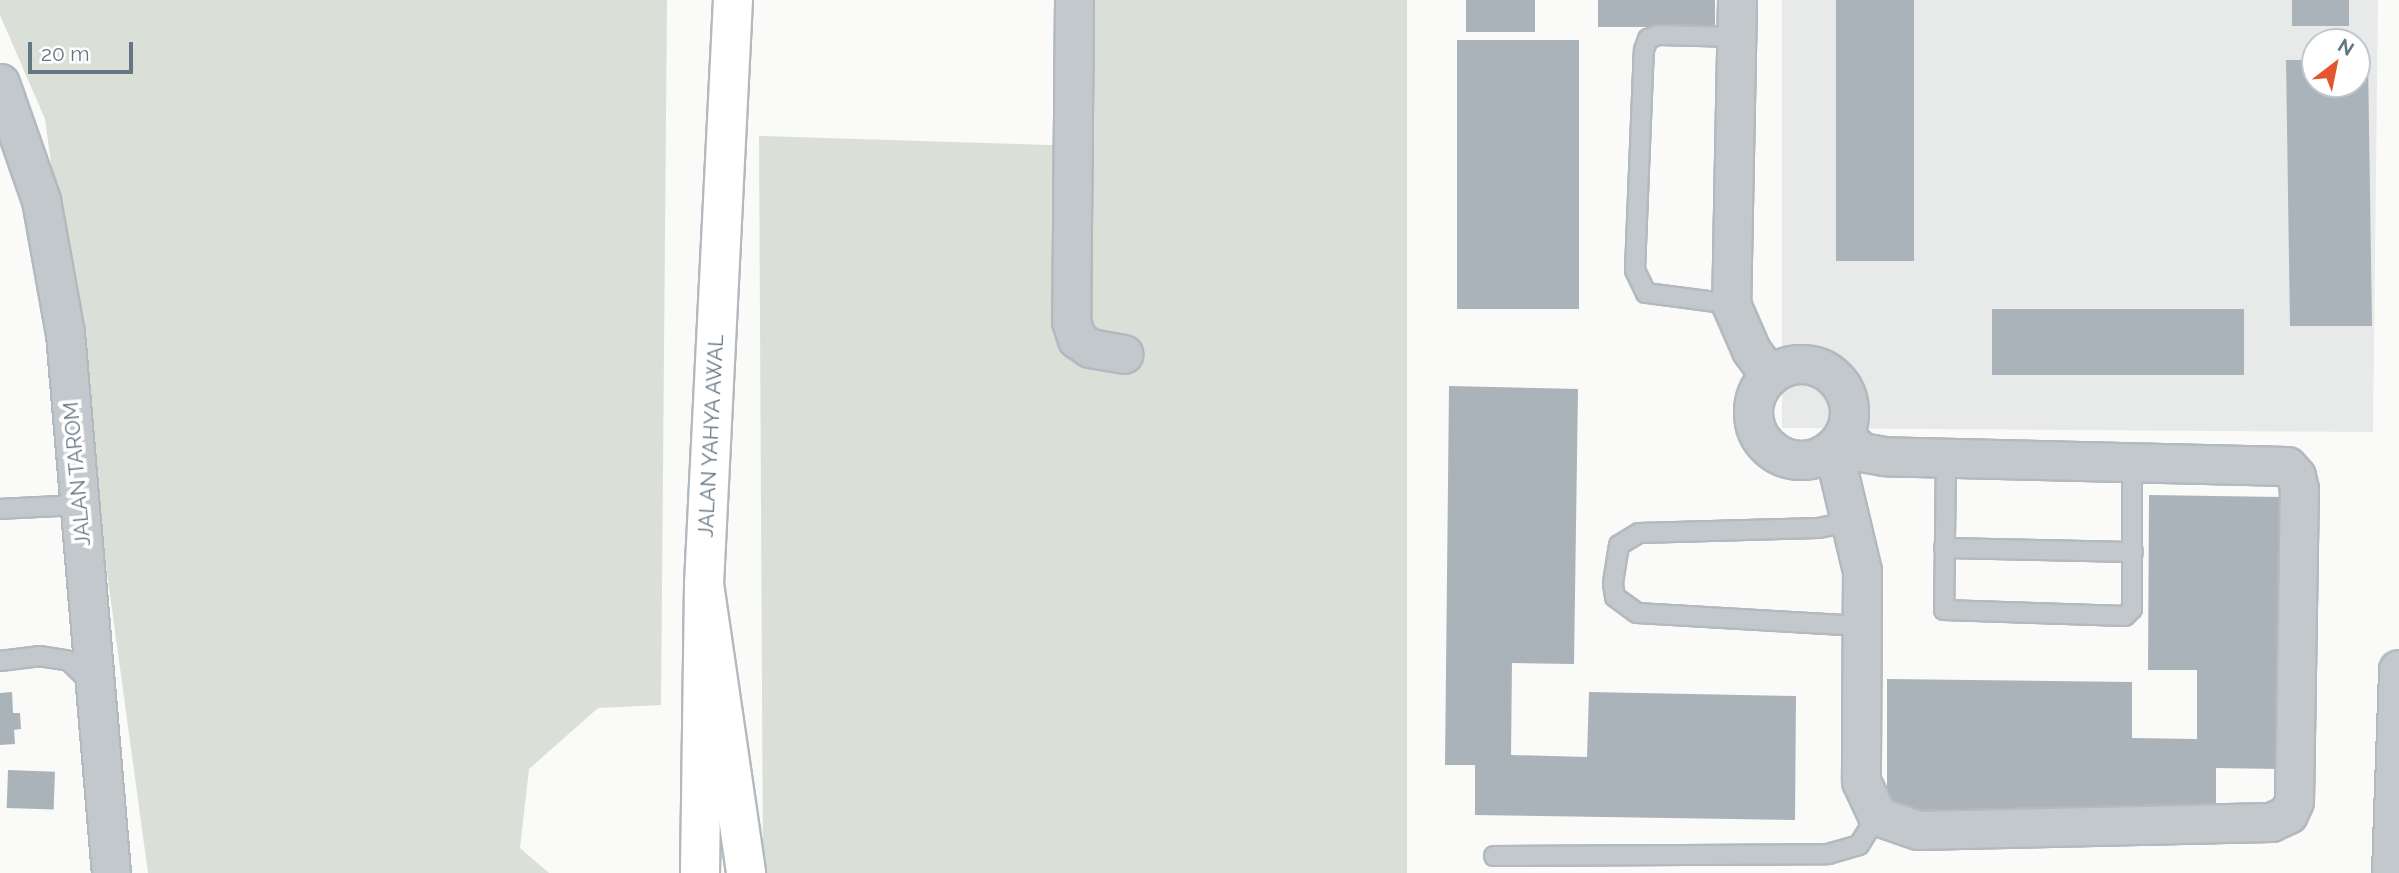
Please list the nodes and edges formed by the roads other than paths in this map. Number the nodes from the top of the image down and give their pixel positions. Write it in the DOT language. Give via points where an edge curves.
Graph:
graph roads {
  1 [pos="733,0"];
  2 [pos="1074,0"];
  3 [pos="1737,0"];
  4 [pos="1738,37"];
  5 [pos="0,83"];
  6 [pos="1731,304"];
  7 [pos="1123,354"];
  8 [pos="1770,376"];
  9 [pos="1838,442"];
  10 [pos="1946,457"];
  11 [pos="2132,459"];
  12 [pos="68,506"];
  13 [pos="0,509"];
  14 [pos="1854,521"];
  15 [pos="1944,548"];
  16 [pos="2133,552"];
  17 [pos="704,584"];
  18 [pos="1861,626"];
  19 [pos="0,661"];
  20 [pos="2399,670"];
  21 [pos="96,692"];
  22 [pos="1877,816"];
  23 [pos="1494,856"];
  24 [pos="111,873"];
  25 [pos="700,873"];
  26 [pos="746,873"];
  27 [pos="2392,873"];
  1 -- 17 [label="main road, JALAN YAHYA AWAL"];
  2 -- 7 [label="street" via="1071,321 1077,339 1090,348"];
  3 -- 4 [label="street"];
  4 -- 6 [label="street"];
  4 -- 6 [label="lane" via="1658,35 1648,39 1635,270 1646,293"];
  5 -- 12 [label="street, JALAN TAROM" via="41,200 65,333"];
  6 -- 8 [label="street" via="1751,350"];
  8 -- 9 [label="street" via="1801,364 1831,375 1849,403"];
  8 -- 9 [label="street" via="1760,388 1754,421 1770,449 1801,460"];
  9 -- 10 [label="street" via="1861,452"];
  9 -- 14 [label="street"];
  10 -- 11 [label="street"];
  10 -- 15 [label="lane"];
  11 -- 16 [label="lane"];
  11 -- 22 [label="street" via="2273,462 2287,466 2296,476 2294,801 2288,814 2271,822 1918,830"];
  12 -- 13 [label="lane"];
  12 -- 21 [label="street, JALAN TAROM"];
  14 -- 18 [label="street" via="1863,570"];
  14 -- 18 [label="lane" via="1818,528 1639,533 1619,545 1613,584 1624,608 1637,612"];
  15 -- 16 [label="lane"];
  15 -- 16 [label="lane" via="1942,607 1946,612 2125,616 2132,609"];
  17 -- 25 [label="main road, JALAN YAHYA AWAL"];
  17 -- 26 [label="main road"];
  18 -- 22 [label="street" via="1861,781"];
  19 -- 21 [label="lane" via="39,656 69,661 86,674"];
  20 -- 27 [label="street"];
  21 -- 24 [label="street, JALAN TAROM"];
  22 -- 23 [label="lane" via="1859,845 1828,854"];
}
